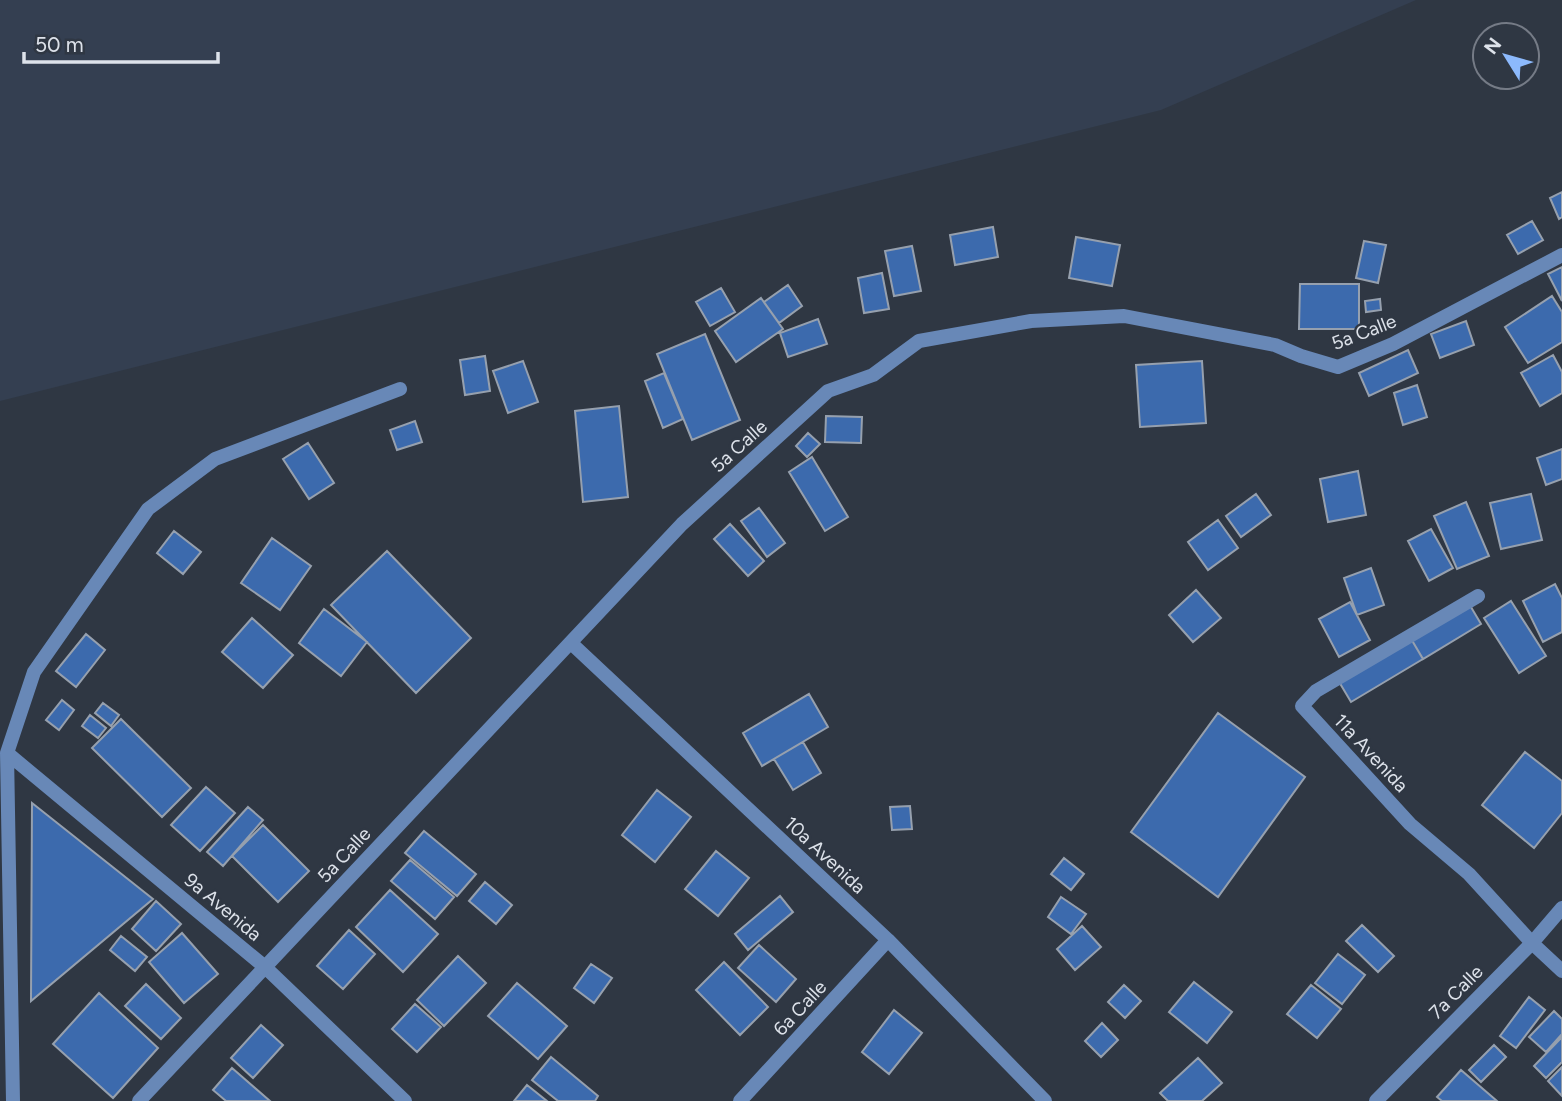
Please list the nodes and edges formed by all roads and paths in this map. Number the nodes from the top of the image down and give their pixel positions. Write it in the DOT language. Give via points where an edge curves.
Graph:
graph roads {
  1 [pos="1562,255"];
  2 [pos="400,389"];
  3 [pos="1478,596"];
  4 [pos="571,643"];
  5 [pos="7,753"];
  6 [pos="1562,908"];
  7 [pos="888,940"];
  8 [pos="1532,943"];
  9 [pos="265,967"];
  10 [pos="1562,971"];
  11 [pos="13,1101"];
  12 [pos="139,1101"];
  13 [pos="405,1101"];
  14 [pos="740,1101"];
  15 [pos="1045,1101"];
  16 [pos="1376,1101"];
  1 -- 4 [label="street, 5a Calle" via="1393,344 1338,367 1275,345 1124,316 1031,321 919,341 873,375 828,391 682,524"];
  2 -- 5 [label="street" via="215,459 148,509 34,672"];
  3 -- 8 [label="street, 11a Avenida" via="1316,691 1302,706 1410,824 1469,874"];
  4 -- 7 [label="street, 10a Avenida"];
  4 -- 9 [label="street, 5a Calle"];
  5 -- 9 [label="street, 9a Avenida"];
  5 -- 11 [label="street"];
  6 -- 8 [label="street, 7a Calle"];
  7 -- 14 [label="street, 6a Calle"];
  7 -- 15 [label="street, 10a Avenida"];
  8 -- 10 [label="street, 11a Avenida"];
  8 -- 16 [label="street, 7a Calle"];
  9 -- 12 [label="street, 5a Calle"];
  9 -- 13 [label="street, 9a Avenida"];
}
